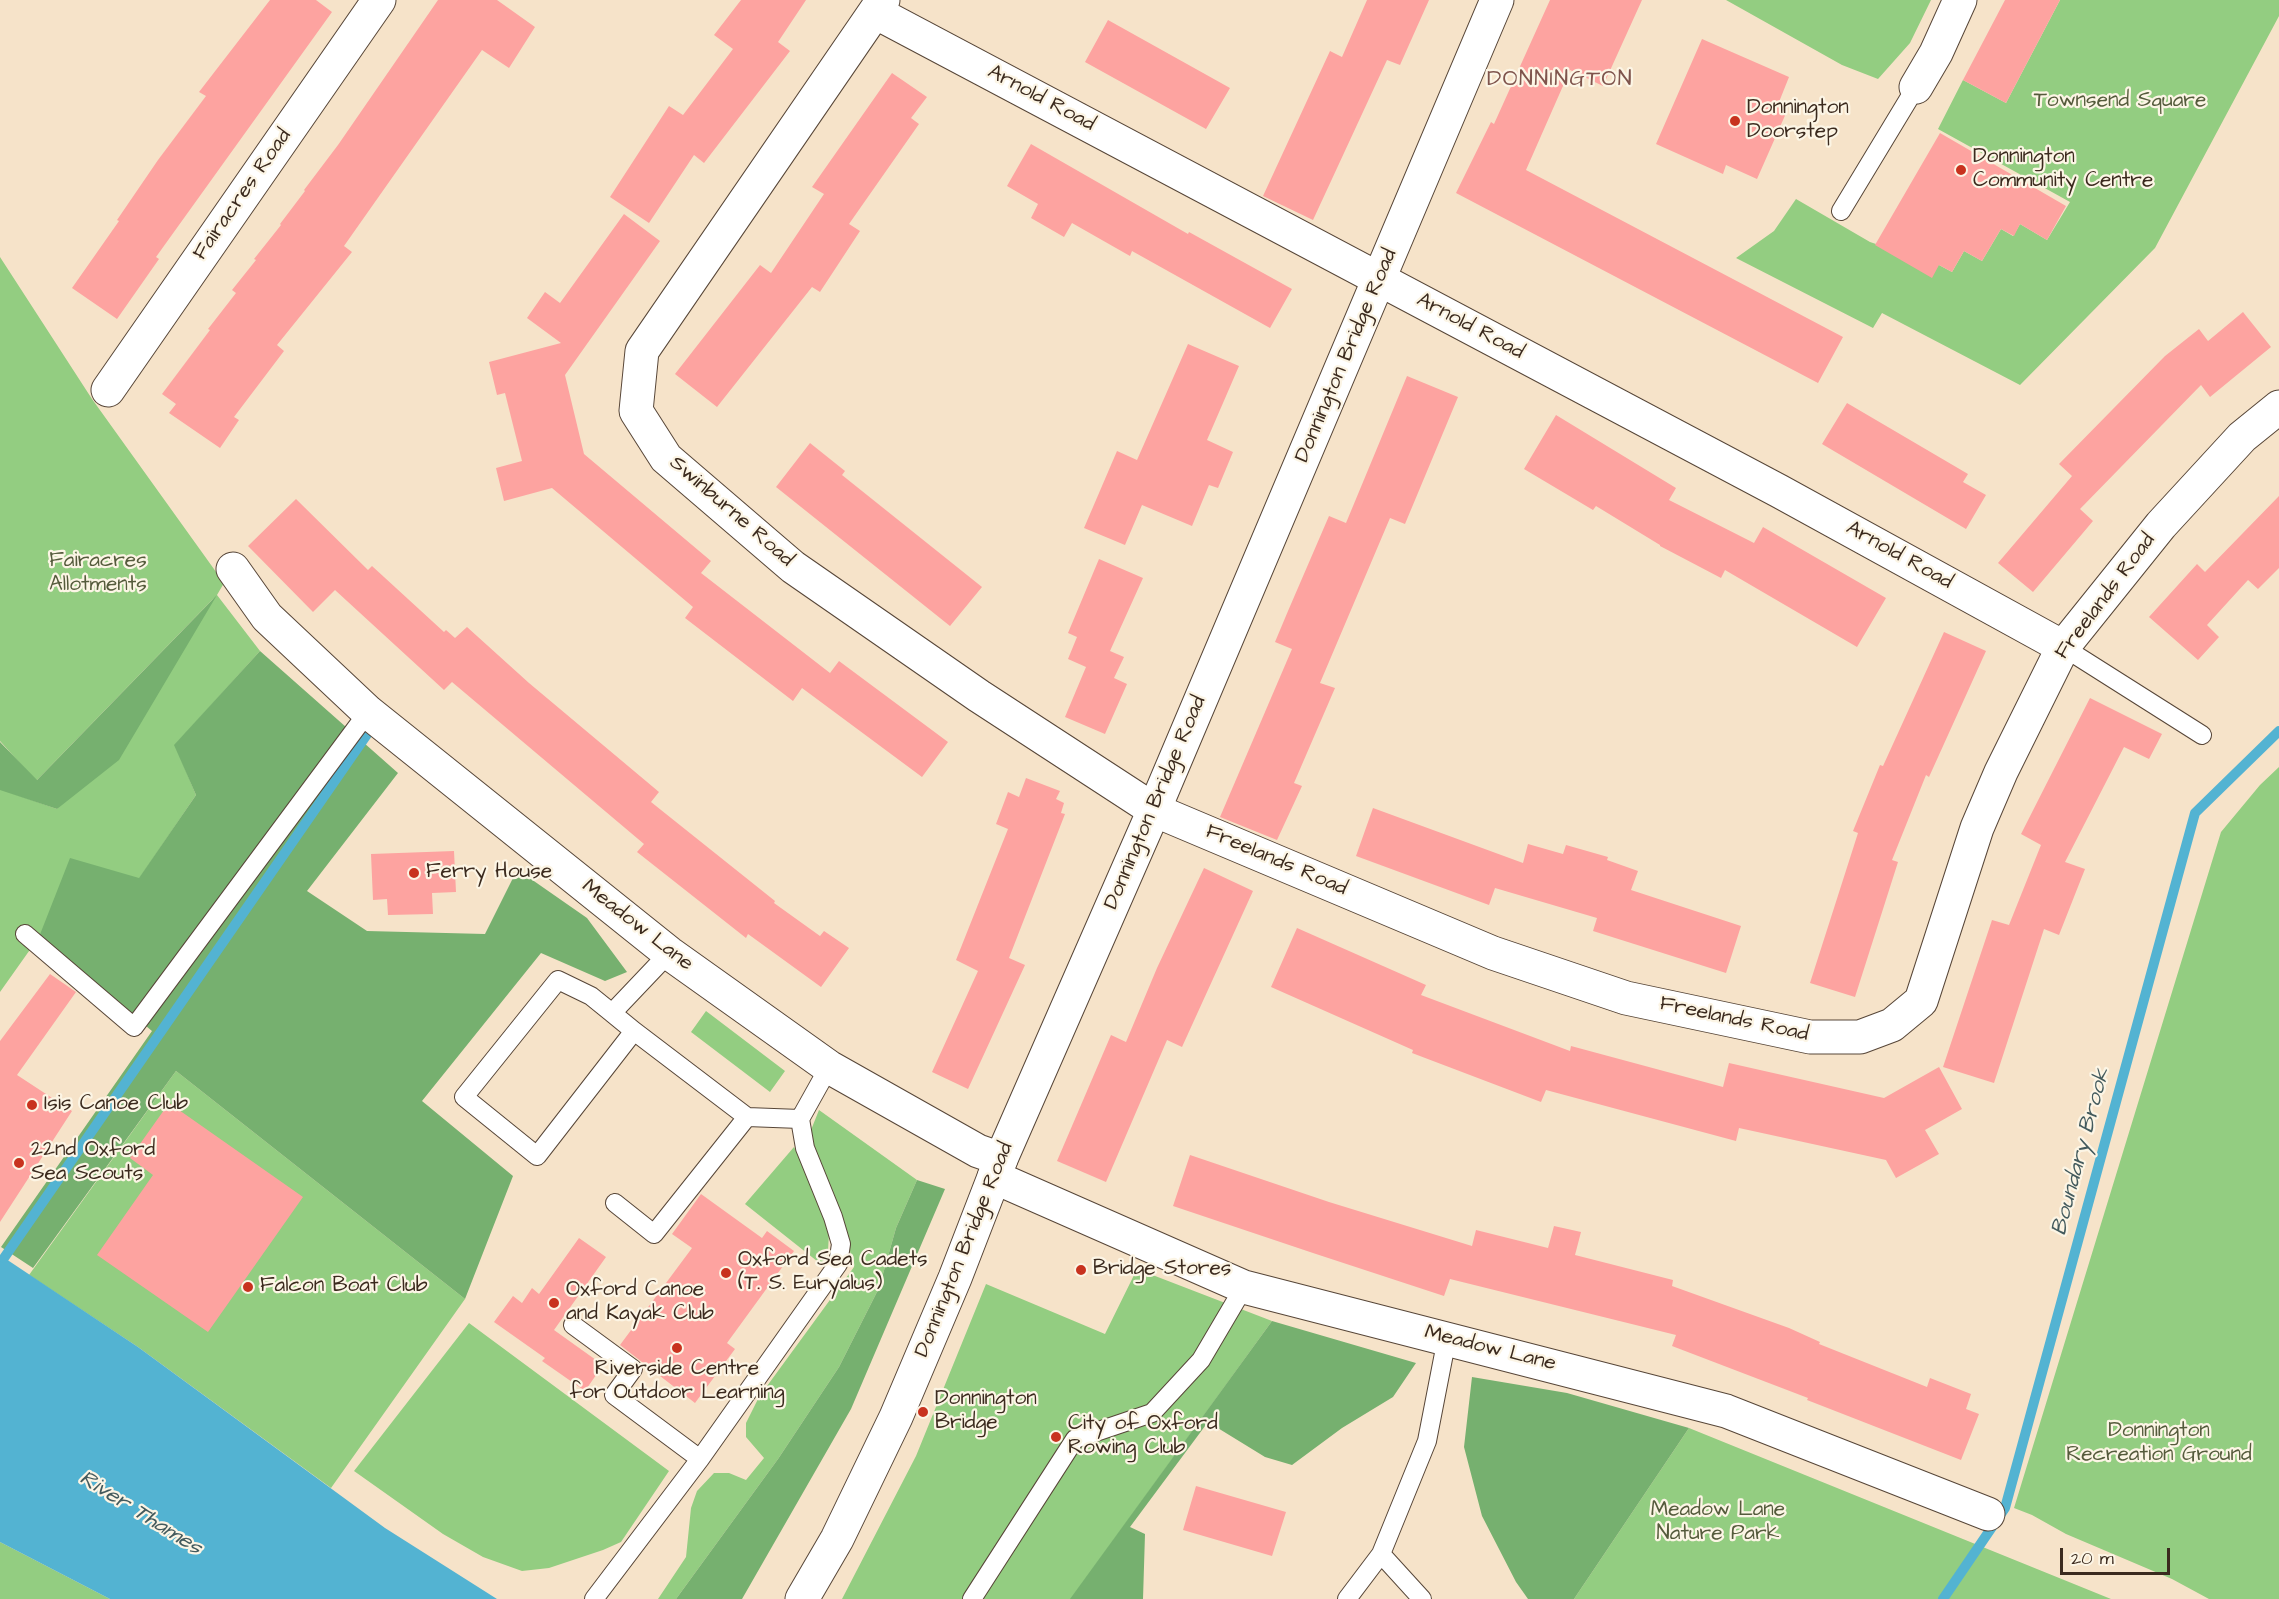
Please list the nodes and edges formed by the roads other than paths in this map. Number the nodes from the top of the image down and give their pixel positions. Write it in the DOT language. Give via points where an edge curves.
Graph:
graph roads {
  1 [pos="379,0"];
  2 [pos="1497,0"];
  3 [pos="1960,0"];
  4 [pos="879,6"];
  5 [pos="1916,87"];
  6 [pos="1841,211"];
  7 [pos="1380,278"];
  8 [pos="108,390"];
  9 [pos="2279,407"];
  10 [pos="233,569"];
  11 [pos="2063,647"];
  12 [pos="368,712"];
  13 [pos="2202,735"];
  14 [pos="1154,810"];
  15 [pos="25,934"];
  16 [pos="669,953"];
  17 [pos="612,1012"];
  18 [pos="634,1031"];
  19 [pos="829,1067"];
  20 [pos="747,1117"];
  21 [pos="800,1119"];
  22 [pos="998,1168"];
  23 [pos="615,1203"];
  24 [pos="1244,1287"];
  25 [pos="573,1325"];
  26 [pos="1447,1338"];
  27 [pos="700,1459"];
  28 [pos="1988,1514"];
  29 [pos="1381,1554"];
  30 [pos="594,1599"];
  31 [pos="802,1599"];
  32 [pos="972,1599"];
  33 [pos="1347,1599"];
  34 [pos="1422,1599"];
  1 -- 8 [label="street, Fairacres Road"];
  2 -- 7 [label="street, Donnington Bridge Road"];
  3 -- 5 [label="street"];
  4 -- 7 [label="street, Arnold Road"];
  4 -- 14 [label="street, Swinburne Road" via="642,351 636,411 666,458 793,567 979,696"];
  5 -- 6 [label="lane"];
  7 -- 11 [label="street, Arnold Road"];
  7 -- 14 [label="street, Donnington Bridge Road"];
  9 -- 11 [label="street, Freelands Road" via="2242,438 2161,525"];
  10 -- 12 [label="street, Meadow Lane" via="267,617"];
  11 -- 13 [label="lane"];
  11 -- 14 [label="street, Freelands Road" via="1977,828 1921,1001 1892,1025 1860,1037 1810,1037 1626,998 1493,953"];
  12 -- 15 [label="lane" via="134,1027"];
  12 -- 16 [label="street, Meadow Lane"];
  14 -- 22 [label="street, Donnington Bridge Road"];
  16 -- 17 [label="lane"];
  16 -- 19 [label="street, Meadow Lane"];
  17 -- 18 [label="lane"];
  17 -- 18 [label="lane" via="591,996 558,980 464,1097 537,1156"];
  18 -- 20 [label="lane"];
  19 -- 21 [label="lane"];
  19 -- 22 [label="street, Meadow Lane" via="978,1151"];
  20 -- 21 [label="lane"];
  20 -- 23 [label="lane" via="654,1234"];
  21 -- 27 [label="lane" via="805,1148 841,1244 838,1264"];
  22 -- 24 [label="street, Meadow Lane" via="1032,1192"];
  22 -- 31 [label="street, Donnington Bridge Road" via="896,1417 837,1539"];
  24 -- 26 [label="street, Meadow Lane"];
  24 -- 32 [label="lane" via="1201,1360 1152,1413 1075,1439"];
  25 -- 27 [label="lane" via="633,1369 614,1395"];
  26 -- 28 [label="street, Meadow Lane" via="1726,1411"];
  26 -- 29 [label="lane" via="1426,1441"];
  27 -- 30 [label="lane"];
  29 -- 33 [label="lane"];
  29 -- 34 [label="lane"];
}
